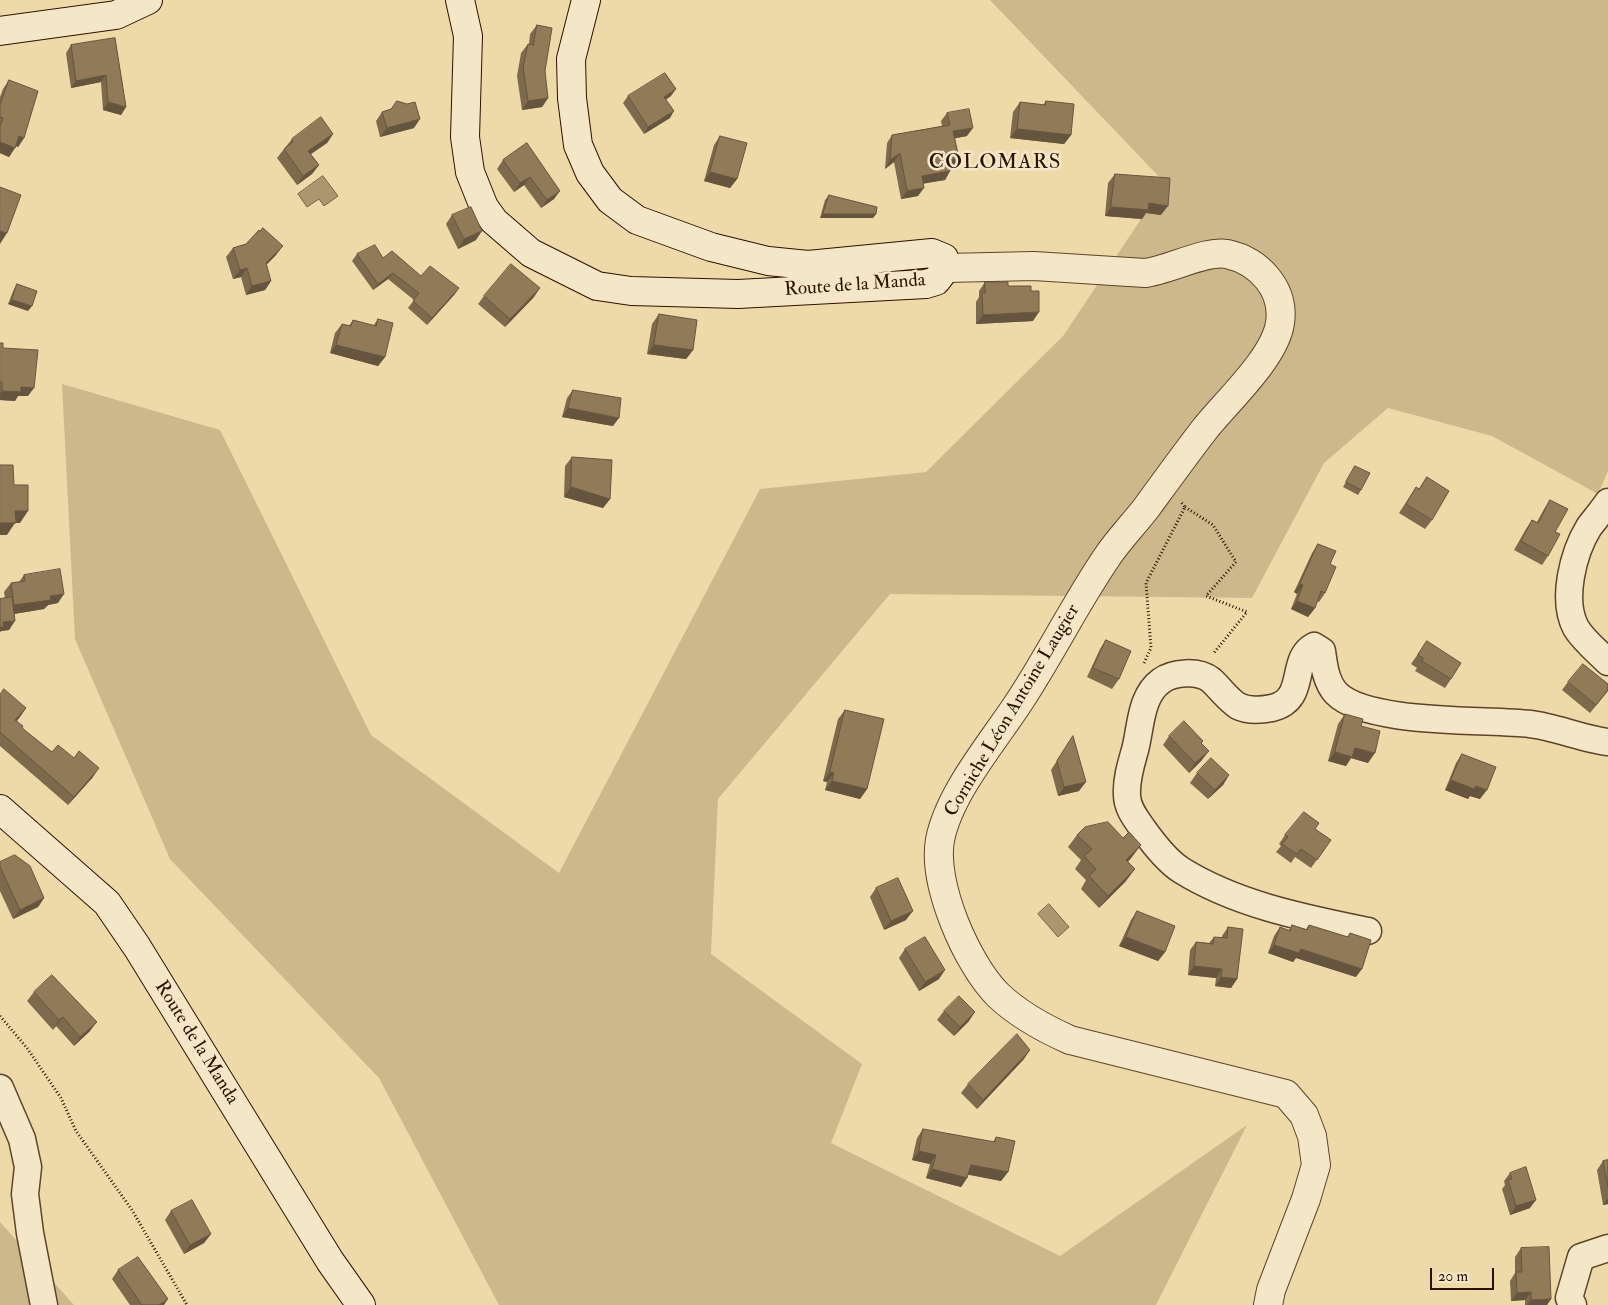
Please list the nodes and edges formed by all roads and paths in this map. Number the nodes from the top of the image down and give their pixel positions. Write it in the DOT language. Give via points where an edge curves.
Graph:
graph roads {
  1 [pos="148,0"];
  2 [pos="460,0"];
  3 [pos="586,0"];
  4 [pos="0,31"];
  5 [pos="946,268"];
  6 [pos="1178,500"];
  7 [pos="1608,502"];
  8 [pos="1185,507"];
  9 [pos="1608,662"];
  10 [pos="1143,664"];
  11 [pos="1209,679"];
  12 [pos="1608,742"];
  13 [pos="0,809"];
  14 [pos="1368,931"];
  15 [pos="0,1016"];
  16 [pos="0,1088"];
  17 [pos="1608,1248"];
  18 [pos="44,1305"];
  19 [pos="187,1305"];
  20 [pos="360,1305"];
  21 [pos="1268,1305"];
  22 [pos="1573,1305"];
  1 -- 4 [label="main road" via="116,15"];
  2 -- 5 [label="main road, Route de la Manda" via="468,36 465,137 470,172 484,207 494,221 538,257 597,286 688,293 738,294 926,284 936,281"];
  3 -- 5 [label="main road, Route de la Manda" via="571,60 572,98 578,145 590,173 610,200 637,220 711,247 768,261 808,265 859,262 924,252 940,254"];
  5 -- 21 [label="main road, Corniche Léon Antoine Laugier" via="1034,266 1145,273 1163,271 1203,256 1224,254 1248,261 1266,276 1278,296 1280,323 1271,349 1206,427 1108,555 952,805 940,837 938,855 945,899 976,964 998,994 1038,1026 1070,1040 1286,1094 1304,1115 1312,1136 1316,1165"];
  6 -- 8 [label="path"];
  7 -- 9 [label="street" via="1588,529 1577,554 1570,587 1571,612 1577,628"];
  8 -- 10 [label="path" via="1146,583 1151,648"];
  8 -- 11 [label="path" via="1213,525 1236,562 1206,596 1247,612 1209,660"];
  11 -- 12 [label="street" via="1238,706 1257,710 1274,707 1292,694 1304,656 1314,646 1322,651 1327,680 1335,692 1353,704 1391,714 1433,719 1531,724"];
  11 -- 14 [label="street" via="1185,673 1172,675 1159,682 1147,696 1126,795 1132,813 1151,841 1180,870 1263,907"];
  13 -- 20 [label="main road, Route de la Manda" via="107,902"];
  15 -- 19 [label="path" via="27,1048 61,1098 76,1131 132,1210"];
  16 -- 18 [label="street" via="22,1139 28,1167 25,1194"];
  17 -- 22 [label="street" via="1581,1257 1569,1298"];
}
